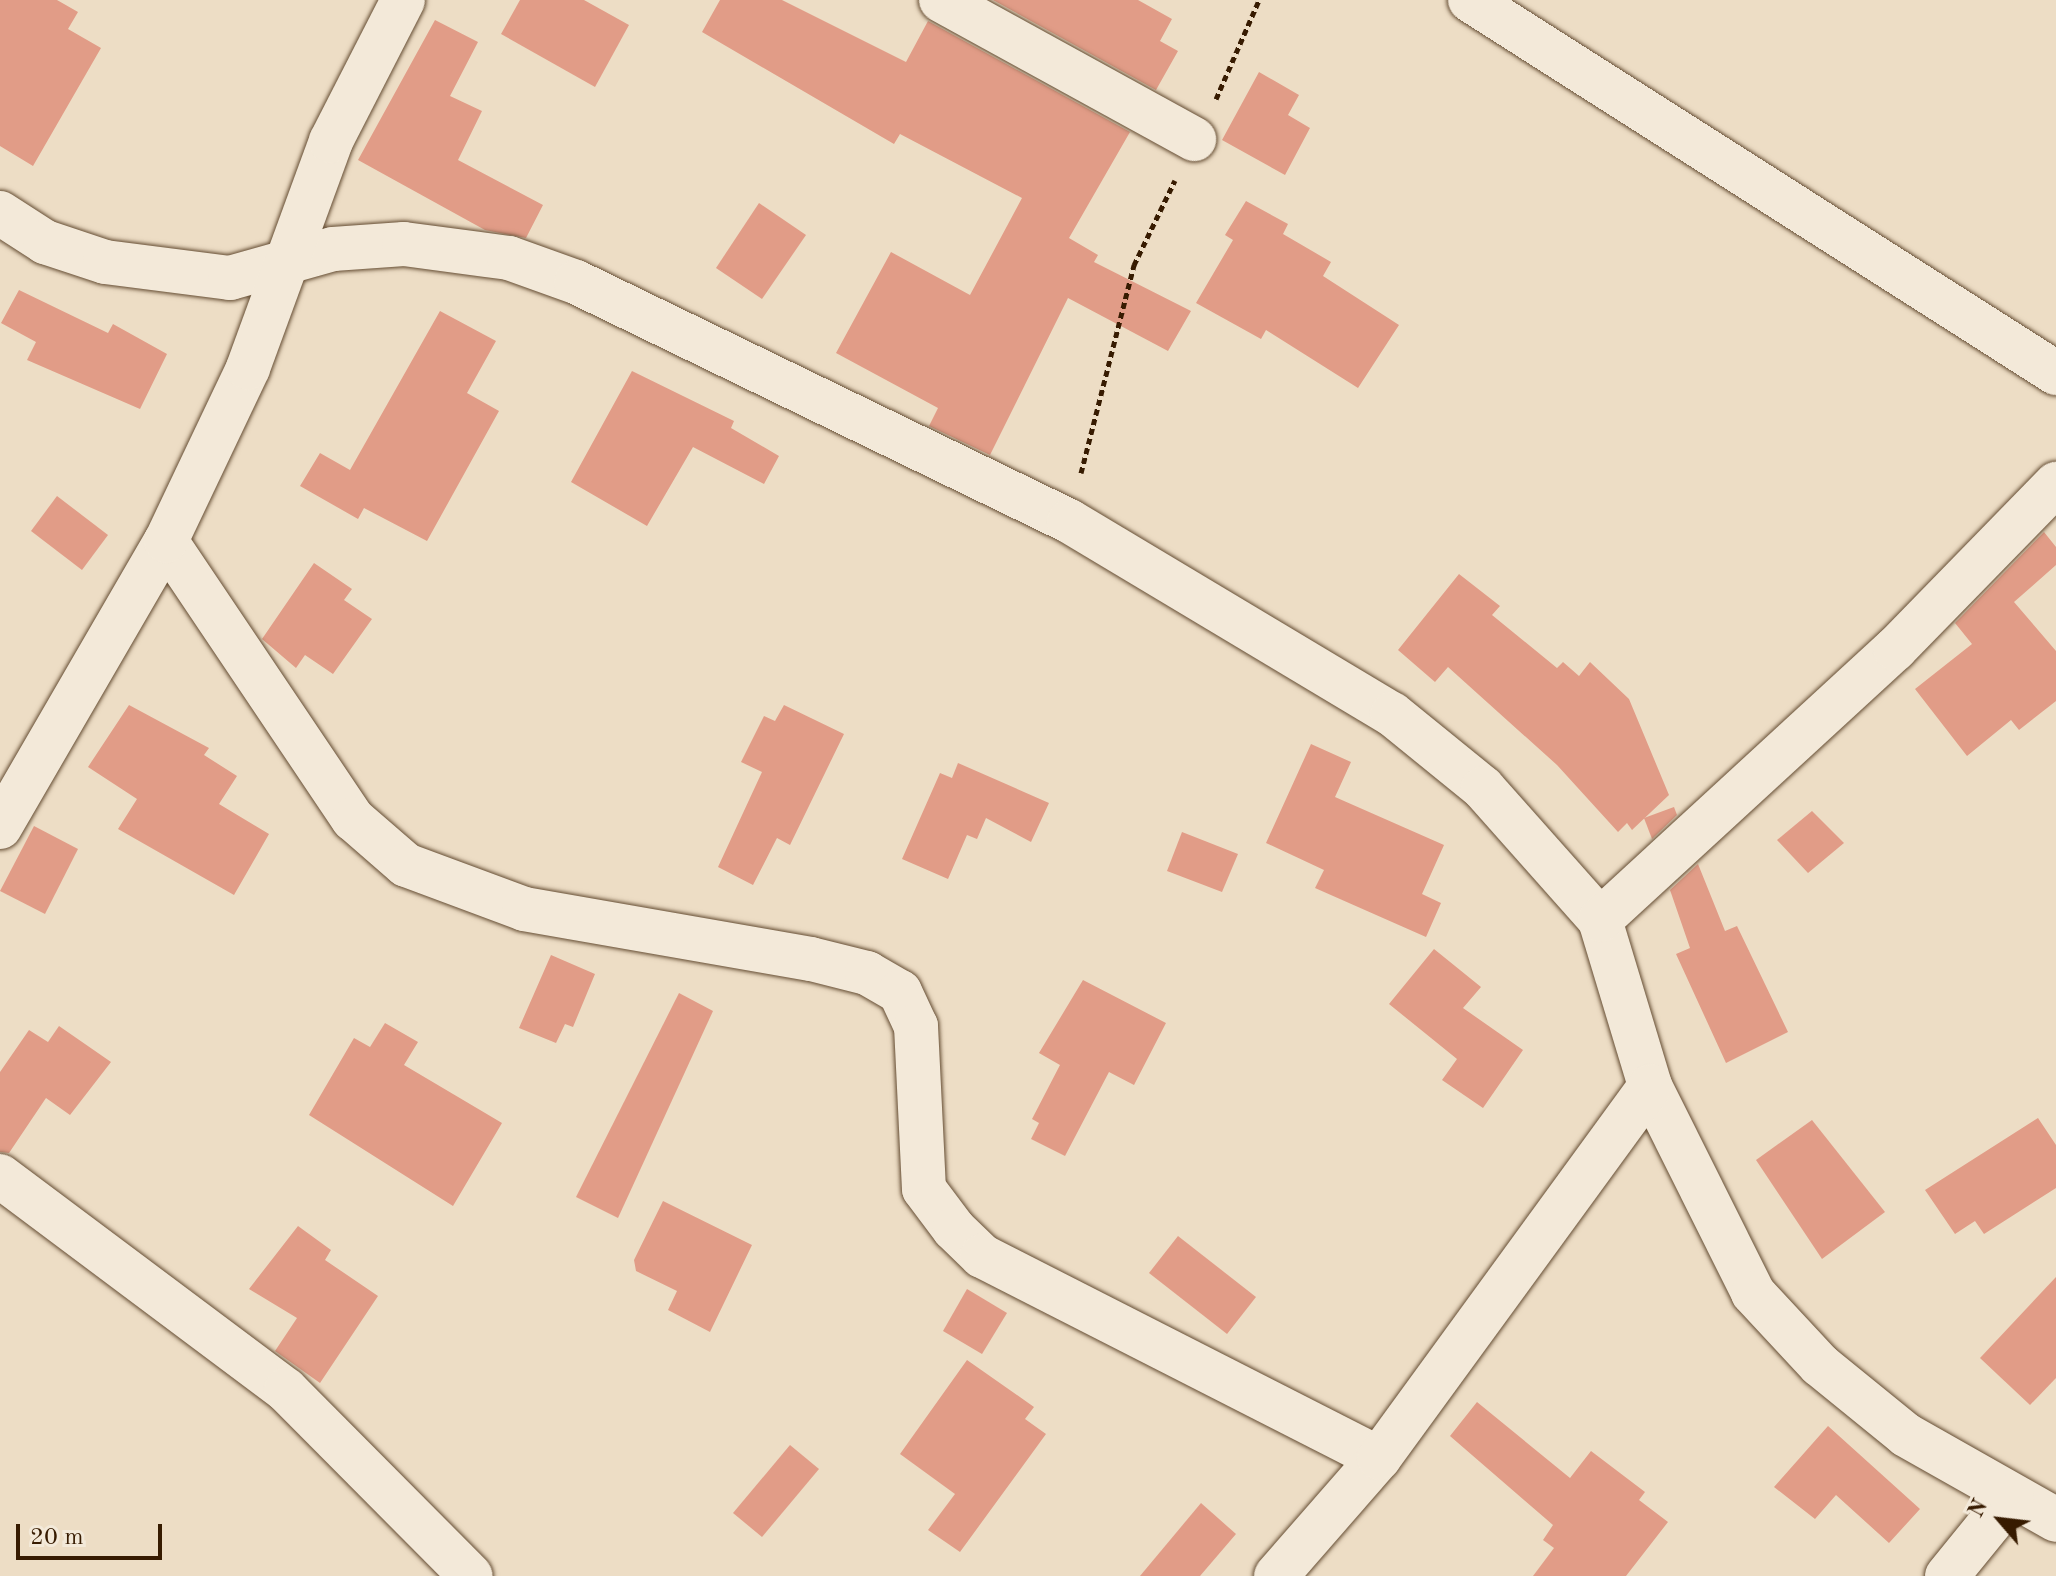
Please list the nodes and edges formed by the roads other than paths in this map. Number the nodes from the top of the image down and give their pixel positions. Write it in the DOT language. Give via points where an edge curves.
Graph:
graph roads {
  1 [pos="403,0"];
  2 [pos="941,0"];
  3 [pos="1470,0"];
  4 [pos="1194,139"];
  5 [pos="0,213"];
  6 [pos="286,263"];
  7 [pos="2056,373"];
  8 [pos="2056,484"];
  9 [pos="166,541"];
  10 [pos="0,827"];
  11 [pos="1600,920"];
  12 [pos="1650,1086"];
  13 [pos="0,1176"];
  14 [pos="1379,1458"];
  15 [pos="2012,1496"];
  16 [pos="2056,1520"];
  17 [pos="471,1576"];
  18 [pos="1276,1576"];
  19 [pos="1947,1576"];
  1 -- 6 [label="street" via="331,141"];
  2 -- 4 [label="street"];
  3 -- 7 [label="street"];
  5 -- 6 [label="street" via="45,242 105,262 230,278"];
  6 -- 9 [label="street" via="248,368"];
  6 -- 11 [label="street" via="333,249 404,244 509,258 576,282 1069,521 1392,714 1483,788"];
  8 -- 11 [label="street" via="1895,649"];
  9 -- 10 [label="street"];
  9 -- 14 [label="street" via="353,819 406,865 524,909 811,959 867,973 900,992 916,1026 924,1189 954,1229 982,1256"];
  11 -- 12 [label="street"];
  12 -- 14 [label="street"];
  12 -- 15 [label="street" via="1753,1293 1820,1365 1906,1435"];
  13 -- 17 [label="street" via="286,1390"];
  14 -- 18 [label="street"];
  15 -- 16 [label="street"];
  15 -- 19 [label="street"];
}
